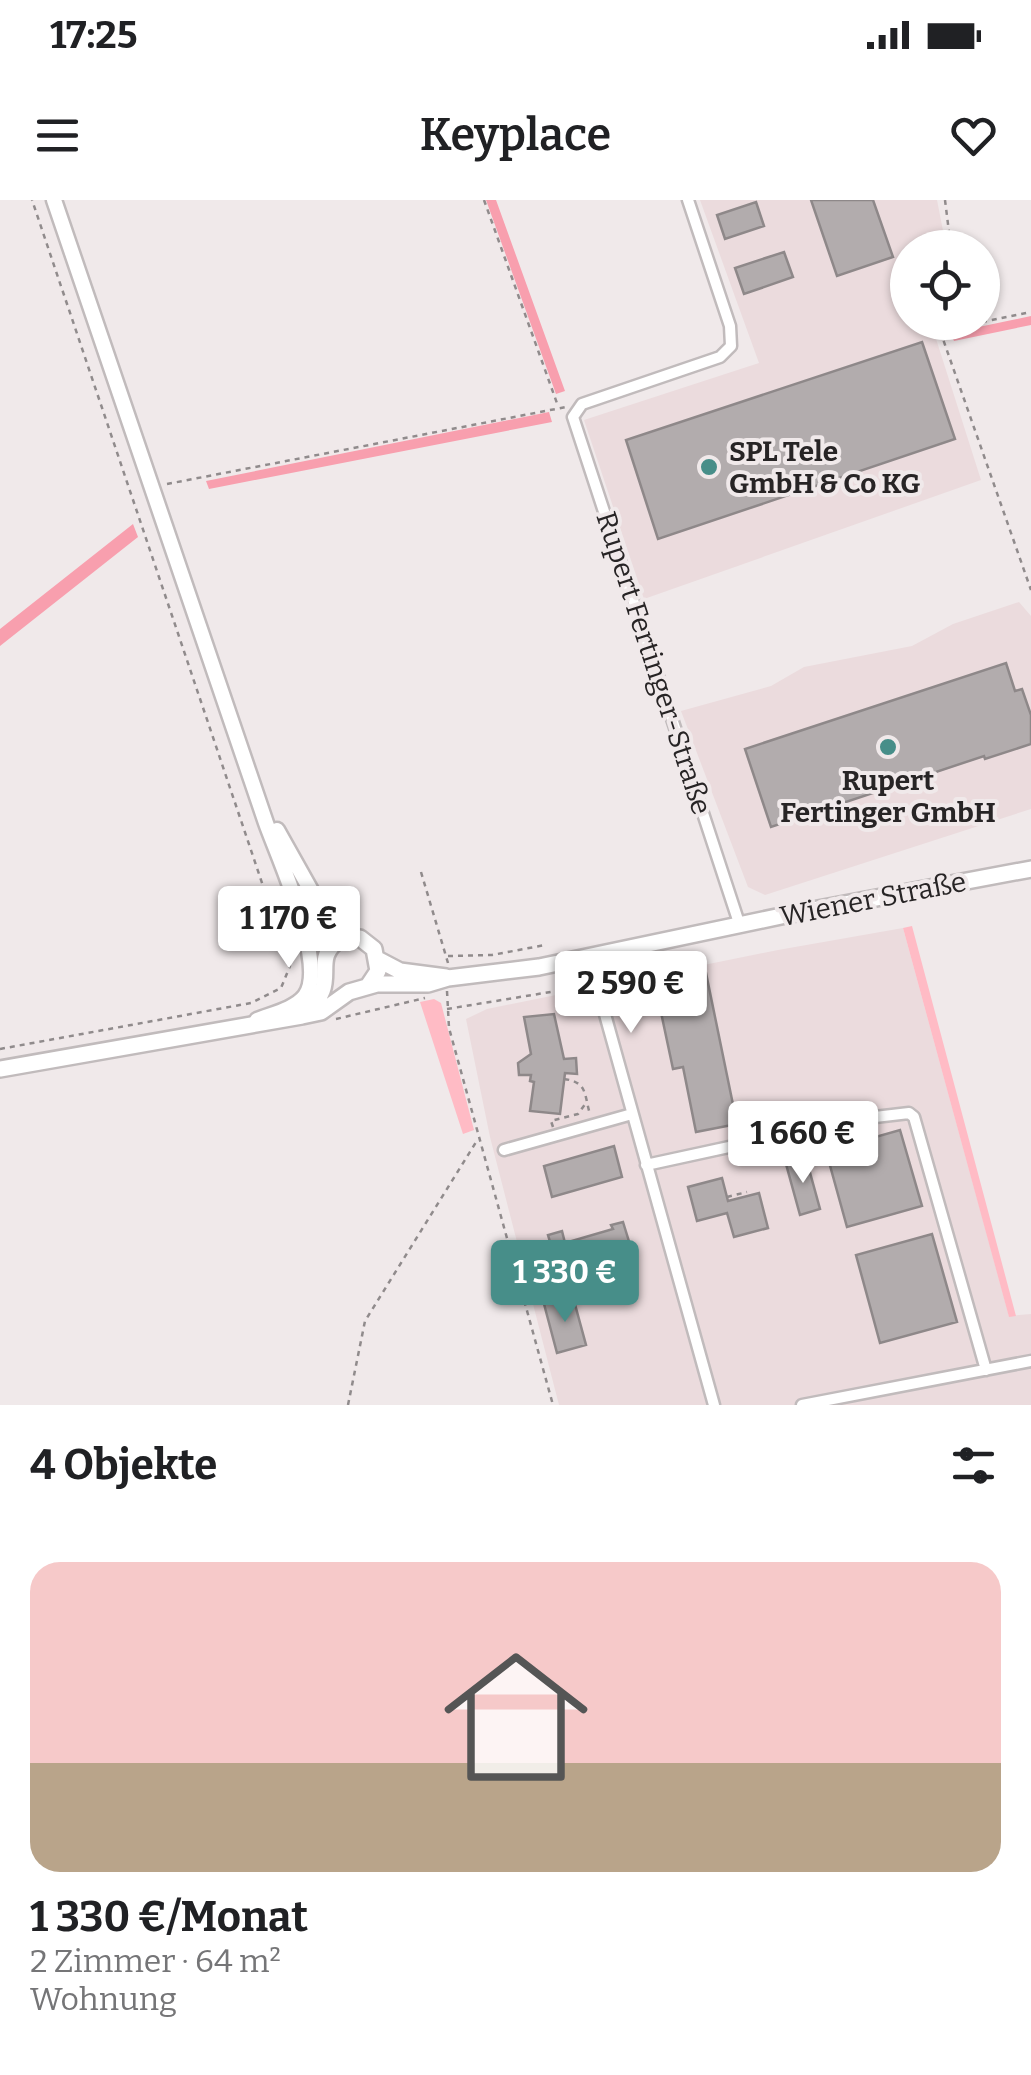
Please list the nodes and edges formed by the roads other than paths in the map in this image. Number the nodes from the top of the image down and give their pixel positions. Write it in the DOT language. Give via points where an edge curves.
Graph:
graph roads {
  1 [pos="54,200"];
  2 [pos="688,200"];
  3 [pos="253,779"];
  4 [pos="1031,869"];
  5 [pos="290,884"];
  6 [pos="740,926"];
  7 [pos="348,937"];
  8 [pos="328,949"];
  9 [pos="590,957"];
  10 [pos="378,960"];
  11 [pos="328,978"];
  12 [pos="448,978"];
  13 [pos="368,986"];
  14 [pos="349,992"];
  15 [pos="302,1016"];
  16 [pos="228,1030"];
  17 [pos="0,1069"];
  18 [pos="632,1114"];
  19 [pos="504,1150"];
  20 [pos="646,1165"];
  21 [pos="1031,1360"];
  22 [pos="986,1370"];
  23 [pos="714,1405"];
  24 [pos="802,1405"];
  1 -- 3 [label="main road"];
  2 -- 6 [label="street, Rupert Fertinger-Straße" via="732,346 720,357 578,407 573,424"];
  3 -- 5 [label="main road"];
  3 -- 7 [label="main road" via="312,895"];
  4 -- 6 [label="main road, Wiener Straße"];
  5 -- 8 [label="main road"];
  5 -- 16 [label="main road" via="310,988 293,1006"];
  6 -- 9 [label="main road, Wiener Straße"];
  7 -- 8 [label="main road"];
  7 -- 10 [label="main road" via="365,940"];
  8 -- 11 [label="main road"];
  9 -- 12 [label="main road, Wiener Straße"];
  9 -- 18 [label="street"];
  10 -- 12 [label="main road" via="400,971"];
  10 -- 13 [label="main road"];
  11 -- 14 [label="main road"];
  11 -- 15 [label="main road" via="322,996"];
  12 -- 13 [label="main road"];
  13 -- 14 [label="main road"];
  14 -- 15 [label="main road"];
  15 -- 16 [label="main road"];
  16 -- 17 [label="main road"];
  18 -- 19 [label="street"];
  18 -- 20 [label="street"];
  20 -- 22 [label="street" via="909,1113"];
  20 -- 23 [label="street"];
  21 -- 22 [label="street"];
  22 -- 24 [label="street"];
}
